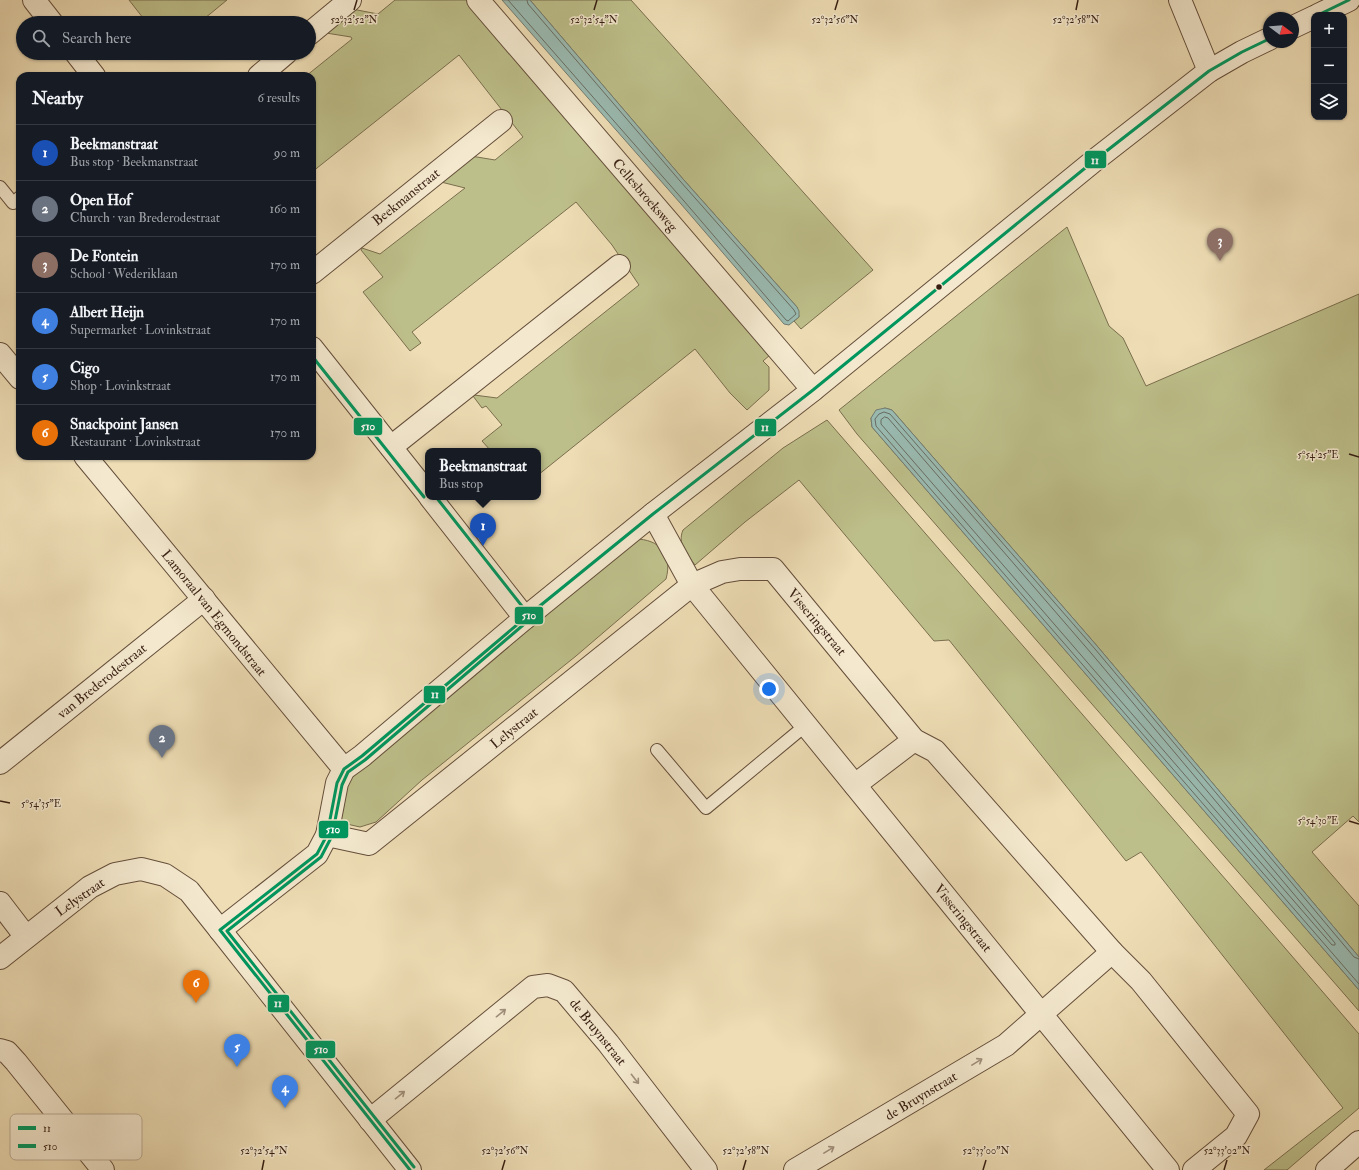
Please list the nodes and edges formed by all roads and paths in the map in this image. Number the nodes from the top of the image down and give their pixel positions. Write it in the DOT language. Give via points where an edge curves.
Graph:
graph roads {
  1 [pos="350,0"];
  2 [pos="478,0"];
  3 [pos="1180,0"];
  4 [pos="1349,0"];
  5 [pos="1324,12"];
  6 [pos="1311,18"];
  7 [pos="1299,24"];
  8 [pos="316,28"];
  9 [pos="1263,42"];
  10 [pos="81,60"];
  11 [pos="278,60"];
  12 [pos="1209,71"];
  13 [pos="91,72"];
  14 [pos="264,72"];
  15 [pos="501,122"];
  16 [pos="0,187"];
  17 [pos="16,200"];
  18 [pos="619,266"];
  19 [pos="316,270"];
  20 [pos="316,353"];
  21 [pos="0,354"];
  22 [pos="16,373"];
  23 [pos="813,390"];
  24 [pos="391,447"];
  25 [pos="88,460"];
  26 [pos="425,490"];
  27 [pos="432,500"];
  28 [pos="653,514"];
  29 [pos="692,585"];
  30 [pos="204,599"];
  31 [pos="525,618"];
  32 [pos="806,725"];
  33 [pos="914,740"];
  34 [pos="657,750"];
  35 [pos="0,763"];
  36 [pos="344,769"];
  37 [pos="855,785"];
  38 [pos="327,835"];
  39 [pos="0,903"];
  40 [pos="220,930"];
  41 [pos="26,937"];
  42 [pos="1112,952"];
  43 [pos="0,958"];
  44 [pos="1042,1014"];
  45 [pos="0,1050"];
  46 [pos="58,1114"];
  47 [pos="370,1120"];
  48 [pos="1359,1142"];
  49 [pos="95,1160"];
  50 [pos="103,1170"];
  51 [pos="410,1170"];
  52 [pos="706,1170"];
  53 [pos="795,1170"];
  54 [pos="1168,1170"];
  55 [pos="1194,1170"];
  56 [pos="1327,1170"];
  1 -- 8 [label="street"];
  2 -- 23 [label="street, Cellesbroeksweg"];
  3 -- 12 [label="street"];
  4 -- 5 [label="street"];
  6 -- 7 [label="street"];
  9 -- 12 [label="street"];
  10 -- 13 [label="street"];
  11 -- 14 [label="street"];
  12 -- 23 [label="street" via="1095,160"];
  15 -- 19 [label="street, Beekmanstraat"];
  16 -- 17 [label="lane" via="13,203"];
  18 -- 24 [label="street"];
  20 -- 24 [label="street"];
  21 -- 22 [label="street"];
  23 -- 28 [label="street"];
  24 -- 26 [label="street"];
  25 -- 30 [label="street, Lamoraal van Egmondstraat"];
  27 -- 31 [label="street"];
  28 -- 29 [label="street, Visseringstraat"];
  28 -- 31 [label="street"];
  29 -- 32 [label="street, Visseringstraat"];
  29 -- 33 [label="street, Visseringstraat" via="722,572 773,569"];
  29 -- 38 [label="street, Lelystraat" via="369,844"];
  30 -- 35 [label="street, van Brederodestraat"];
  30 -- 36 [label="street, Lamoraal van Egmondstraat"];
  31 -- 36 [label="street"];
  32 -- 34 [label="lane" via="706,808"];
  32 -- 37 [label="street, Visseringstraat"];
  33 -- 37 [label="street"];
  33 -- 42 [label="street, Visseringstraat" via="935,751"];
  36 -- 38 [label="street" via="337,783"];
  37 -- 44 [label="street, Visseringstraat"];
  38 -- 40 [label="street" via="317,854"];
  39 -- 41 [label="street"];
  40 -- 41 [label="street, Lelystraat" via="189,891 165,875 141,869 115,874 90,887"];
  40 -- 47 [label="street, Lelystraat"];
  41 -- 43 [label="street, Lelystraat"];
  42 -- 44 [label="street"];
  42 -- 55 [label="street, Visseringstraat" via="1141,981 1248,1114 1236,1136"];
  53 -- 44 [label="street, de Bruynstraat, one-way" via="1006,1045"];
  44 -- 54 [label="street, Visseringstraat"];
  45 -- 46 [label="street" via="16,1062"];
  47 -- 51 [label="street, Lelystraat"];
  47 -- 52 [label="street, de Bruynstraat, one-way" via="533,987 548,985 564,991 608,1043"];
  48 -- 56 [label="street"];
  49 -- 50 [label="street"];
}
